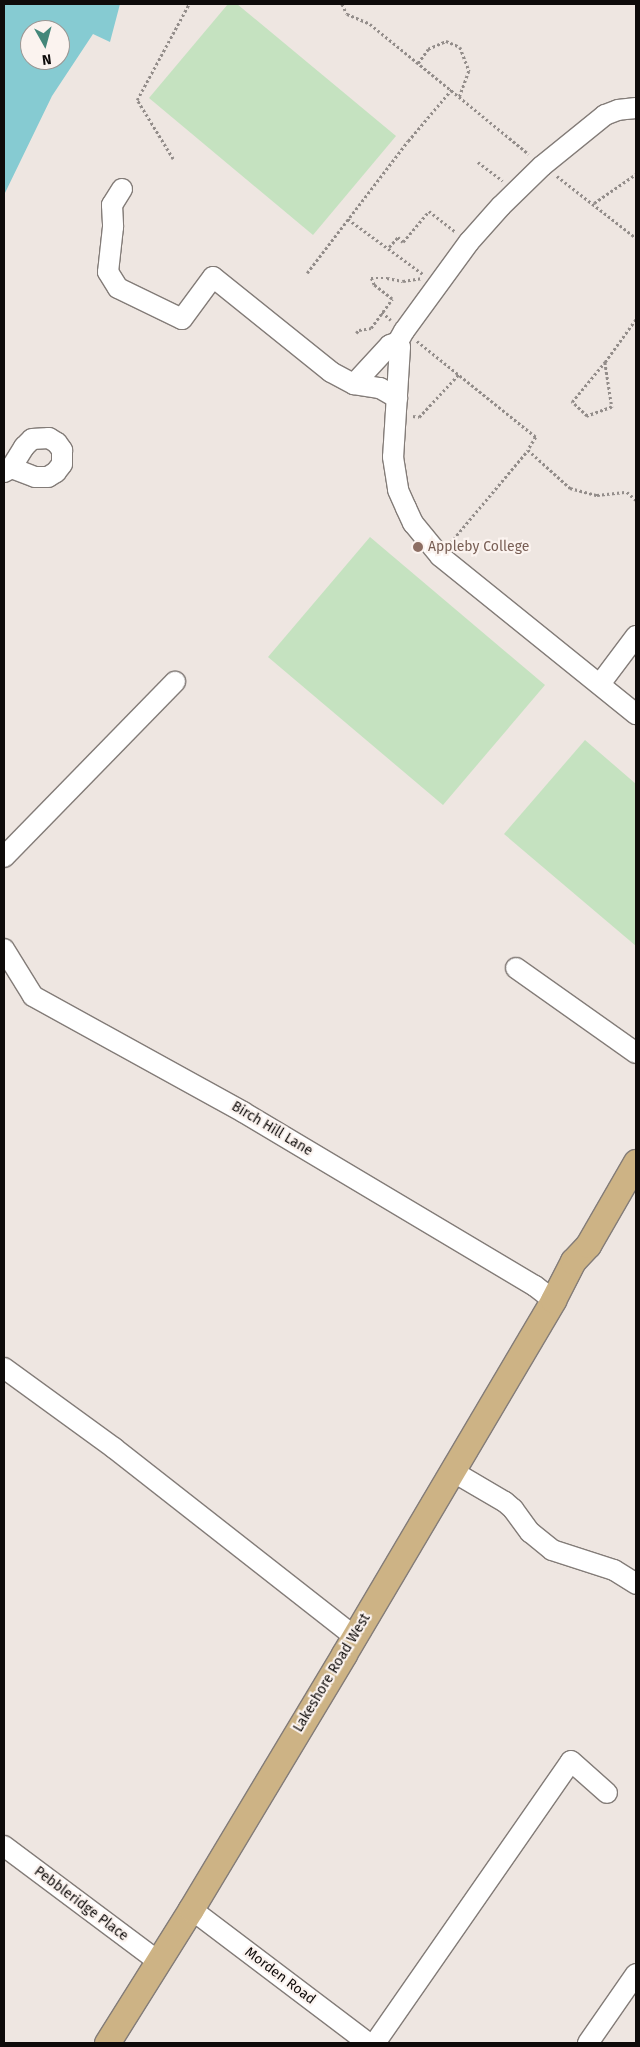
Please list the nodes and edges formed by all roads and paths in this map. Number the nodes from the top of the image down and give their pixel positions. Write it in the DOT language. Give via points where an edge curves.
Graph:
graph roads {
  1 [pos="189,4"];
  2 [pos="342,4"];
  3 [pos="418,63"];
  4 [pos="452,89"];
  5 [pos="460,96"];
  6 [pos="636,108"];
  7 [pos="173,160"];
  8 [pos="478,162"];
  9 [pos="542,166"];
  10 [pos="636,174"];
  11 [pos="122,189"];
  12 [pos="516,191"];
  13 [pos="594,203"];
  14 [pos="348,219"];
  15 [pos="636,238"];
  16 [pos="469,242"];
  17 [pos="389,247"];
  18 [pos="307,273"];
  19 [pos="382,312"];
  20 [pos="636,319"];
  21 [pos="632,325"];
  22 [pos="636,328"];
  23 [pos="356,333"];
  24 [pos="401,336"];
  25 [pos="606,362"];
  26 [pos="458,374"];
  27 [pos="354,384"];
  28 [pos="397,398"];
  29 [pos="411,415"];
  30 [pos="528,450"];
  31 [pos="636,500"];
  32 [pos="445,549"];
  33 [pos="636,636"];
  34 [pos="175,682"];
  35 [pos="600,684"];
  36 [pos="636,714"];
  37 [pos="4,857"];
  38 [pos="4,950"];
  39 [pos="516,968"];
  40 [pos="636,1053"];
  41 [pos="636,1162"];
  42 [pos="553,1300"];
  43 [pos="4,1368"];
  44 [pos="452,1471"];
  45 [pos="636,1584"];
  46 [pos="354,1636"];
  47 [pos="607,1792"];
  48 [pos="4,1846"];
  49 [pos="191,1909"];
  50 [pos="158,1961"];
  51 [pos="636,1974"];
  52 [pos="107,2043"];
  53 [pos="368,2043"];
  54 [pos="375,2043"];
  55 [pos="588,2043"];
  1 -- 7 [label="path" via="137,100"];
  2 -- 3 [label="path" via="347,14 370,24"];
  3 -- 4 [label="path"];
  3 -- 5 [label="path" via="428,49 446,41 460,47 470,71"];
  4 -- 5 [label="path"];
  4 -- 14 [label="path"];
  5 -- 9 [label="path"];
  6 -- 9 [label="street" via="605,115"];
  8 -- 12 [label="path"];
  9 -- 12 [label="street"];
  9 -- 13 [label="path"];
  10 -- 13 [label="path"];
  11 -- 27 [label="street" via="112,205 108,272 118,288 182,319 213,277 331,372"];
  12 -- 16 [label="street"];
  13 -- 15 [label="path"];
  14 -- 17 [label="path"];
  14 -- 18 [label="path"];
  16 -- 17 [label="path" via="429,211 403,242 398,237"];
  16 -- 24 [label="street"];
  17 -- 19 [label="path" via="425,276 402,281 371,278 374,285 392,299"];
  19 -- 23 [label="path" via="370,328"];
  19 -- 24 [label="path"];
  20 -- 21 [label="path"];
  21 -- 22 [label="path"];
  21 -- 25 [label="path"];
  24 -- 26 [label="path"];
  24 -- 27 [label="street"];
  24 -- 28 [label="street"];
  25 -- 25 [label="path" via="612,408 587,416 572,402"];
  26 -- 29 [label="path" via="419,417"];
  26 -- 30 [label="path" via="536,437"];
  27 -- 28 [label="street" via="380,388"];
  28 -- 35 [label="street" via="394,474 413,522 440,556"];
  30 -- 31 [label="path" via="570,488 597,495 627,492"];
  30 -- 32 [label="path"];
  33 -- 35 [label="street"];
  34 -- 37 [label="street"];
  35 -- 36 [label="street"];
  38 -- 42 [label="street, Birch Hill Lane" via="33,996 243,1112 535,1286"];
  39 -- 40 [label="street"];
  41 -- 42 [label="main road, Lakeshore Road West" via="588,1245 573,1261"];
  42 -- 44 [label="main road, Lakeshore Road West"];
  43 -- 46 [label="street" via="114,1448"];
  44 -- 45 [label="street" via="505,1502 530,1532 552,1550 614,1570"];
  44 -- 46 [label="main road, Lakeshore Road West"];
  46 -- 49 [label="main road, Lakeshore Road West"];
  47 -- 54 [label="street" via="571,1761"];
  48 -- 50 [label="street, Pebbleridge Place"];
  49 -- 50 [label="main road, Lakeshore Road West"];
  49 -- 53 [label="street, Morden Road"];
  50 -- 52 [label="main road, Lakeshore Road West"];
  51 -- 55 [label="street"];
}
